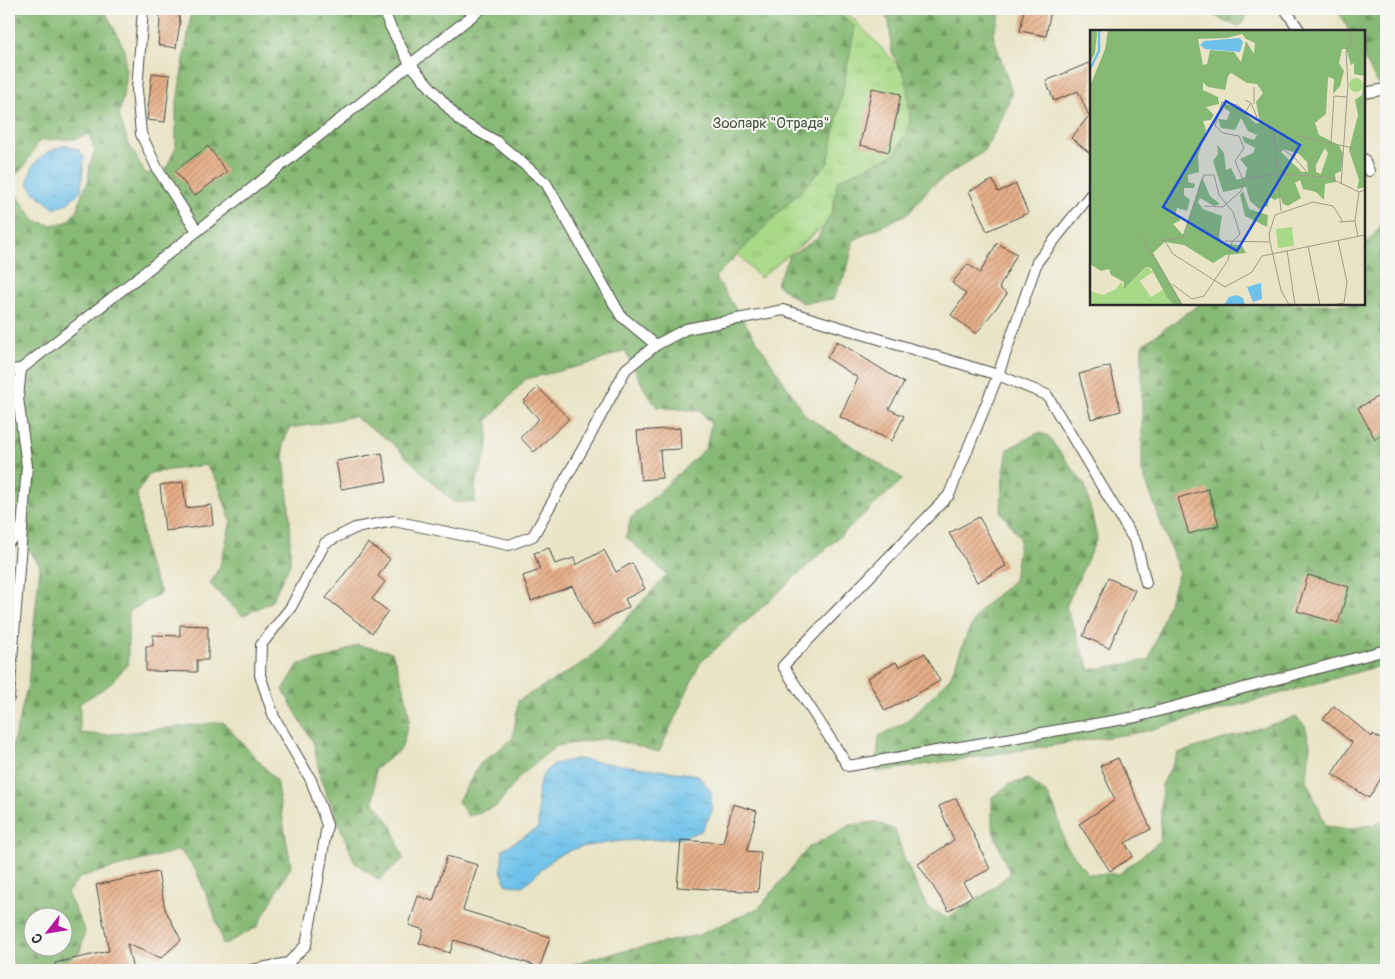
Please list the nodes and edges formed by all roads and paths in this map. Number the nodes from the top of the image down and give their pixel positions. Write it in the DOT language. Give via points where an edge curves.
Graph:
graph roads {
  1 [pos="143,9"];
  2 [pos="383,9"];
  3 [pos="481,9"];
  4 [pos="1286,9"];
  5 [pos="1299,30"];
  6 [pos="410,64"];
  7 [pos="1386,89"];
  8 [pos="1365,93"];
  9 [pos="1365,161"];
  10 [pos="1369,171"];
  11 [pos="1090,195"];
  12 [pos="197,231"];
  13 [pos="656,345"];
  14 [pos="21,368"];
  15 [pos="9,370"];
  16 [pos="998,375"];
  17 [pos="22,527"];
  18 [pos="9,542"];
  19 [pos="1146,583"];
  20 [pos="1386,650"];
  21 [pos="9,698"];
  22 [pos="251,970"];
  1 -- 12 [label="lane" via="137,90 141,134 158,170"];
  2 -- 6 [label="lane"];
  3 -- 6 [label="lane"];
  4 -- 5 [label="lane"];
  6 -- 12 [label="lane"];
  6 -- 13 [label="lane" via="460,121 496,142 546,183 621,316"];
  7 -- 8 [label="lane"];
  9 -- 10 [label="lane"];
  11 -- 16 [label="lane" via="1036,262"];
  12 -- 14 [label="lane"];
  13 -- 16 [label="lane" via="686,329 782,310"];
  13 -- 22 [label="lane" via="626,369 533,536 510,545 394,521 355,528 325,543 291,607 261,646 260,675 274,717 310,780 327,825 318,880 306,944 288,963"];
  14 -- 15 [label="lane"];
  14 -- 17 [label="lane" via="18,398 27,466"];
  16 -- 19 [label="lane" via="1047,395 1136,543"];
  16 -- 20 [label="lane" via="949,495 783,666 848,766 1136,717"];
  17 -- 18 [label="lane"];
  17 -- 21 [label="lane"];
}
